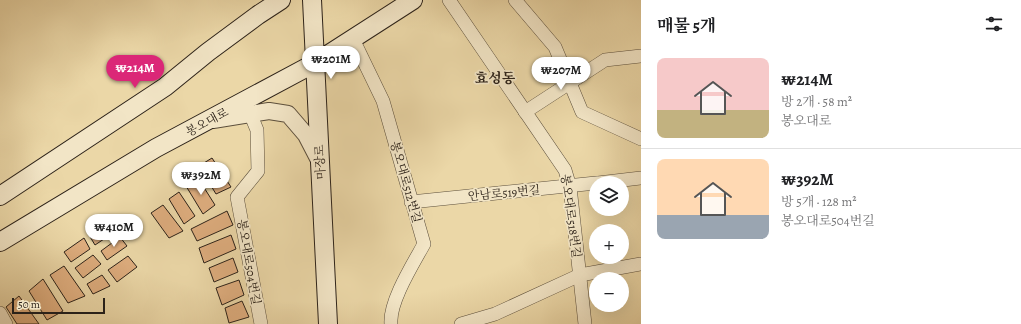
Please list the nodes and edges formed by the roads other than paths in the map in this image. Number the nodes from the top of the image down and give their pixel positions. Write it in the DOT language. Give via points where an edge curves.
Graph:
graph roads {
  1 [pos="281,0"];
  2 [pos="312,0"];
  3 [pos="413,0"];
  4 [pos="448,0"];
  5 [pos="515,0"];
  6 [pos="354,39"];
  7 [pos="641,56"];
  8 [pos="315,64"];
  9 [pos="570,82"];
  10 [pos="525,112"];
  11 [pos="250,113"];
  12 [pos="207,122"];
  13 [pos="641,139"];
  14 [pos="320,162"];
  15 [pos="641,178"];
  16 [pos="629,179"];
  17 [pos="589,184"];
  18 [pos="570,187"];
  19 [pos="0,196"];
  20 [pos="411,202"];
  21 [pos="0,242"];
  22 [pos="641,264"];
  23 [pos="580,275"];
  24 [pos="0,313"];
  25 [pos="6,324"];
  26 [pos="261,324"];
  27 [pos="328,324"];
  28 [pos="391,324"];
  29 [pos="461,324"];
  30 [pos="585,324"];
  1 -- 19 [label="main road" via="208,52 165,87"];
  2 -- 8 [label="main road, 마장로"];
  3 -- 6 [label="main road, 봉오대로"];
  4 -- 10 [label="street, 봉오대로518번길"];
  5 -- 9 [label="street" via="555,47"];
  6 -- 8 [label="main road, 봉오대로"];
  6 -- 20 [label="street, 봉오대로512번길" via="383,101"];
  7 -- 9 [label="street" via="605,60"];
  8 -- 12 [label="main road, 봉오대로"];
  8 -- 14 [label="main road, 마장로"];
  9 -- 10 [label="street"];
  9 -- 13 [label="street" via="582,112"];
  10 -- 18 [label="street, 봉오대로518번길" via="565,170"];
  11 -- 12 [label="street"];
  11 -- 14 [label="street" via="269,111 288,114 306,135"];
  11 -- 26 [label="street, 봉오대로504번길" via="257,130 258,171 237,197"];
  12 -- 21 [label="main road, 봉오대로" via="156,148"];
  14 -- 27 [label="main road, 마장로"];
  15 -- 16 [label="street, 안남로519번길"];
  17 -- 18 [label="street, 안남로519번길"];
  18 -- 20 [label="street, 안남로519번길"];
  18 -- 23 [label="street, 봉오대로518번길"];
  20 -- 28 [label="street, 봉오대로512번길" via="424,244 396,298 390,317"];
  22 -- 23 [label="street"];
  23 -- 29 [label="street" via="495,314"];
  23 -- 30 [label="street, 봉오대로518번길"];
  24 -- 25 [label="street"];
}
